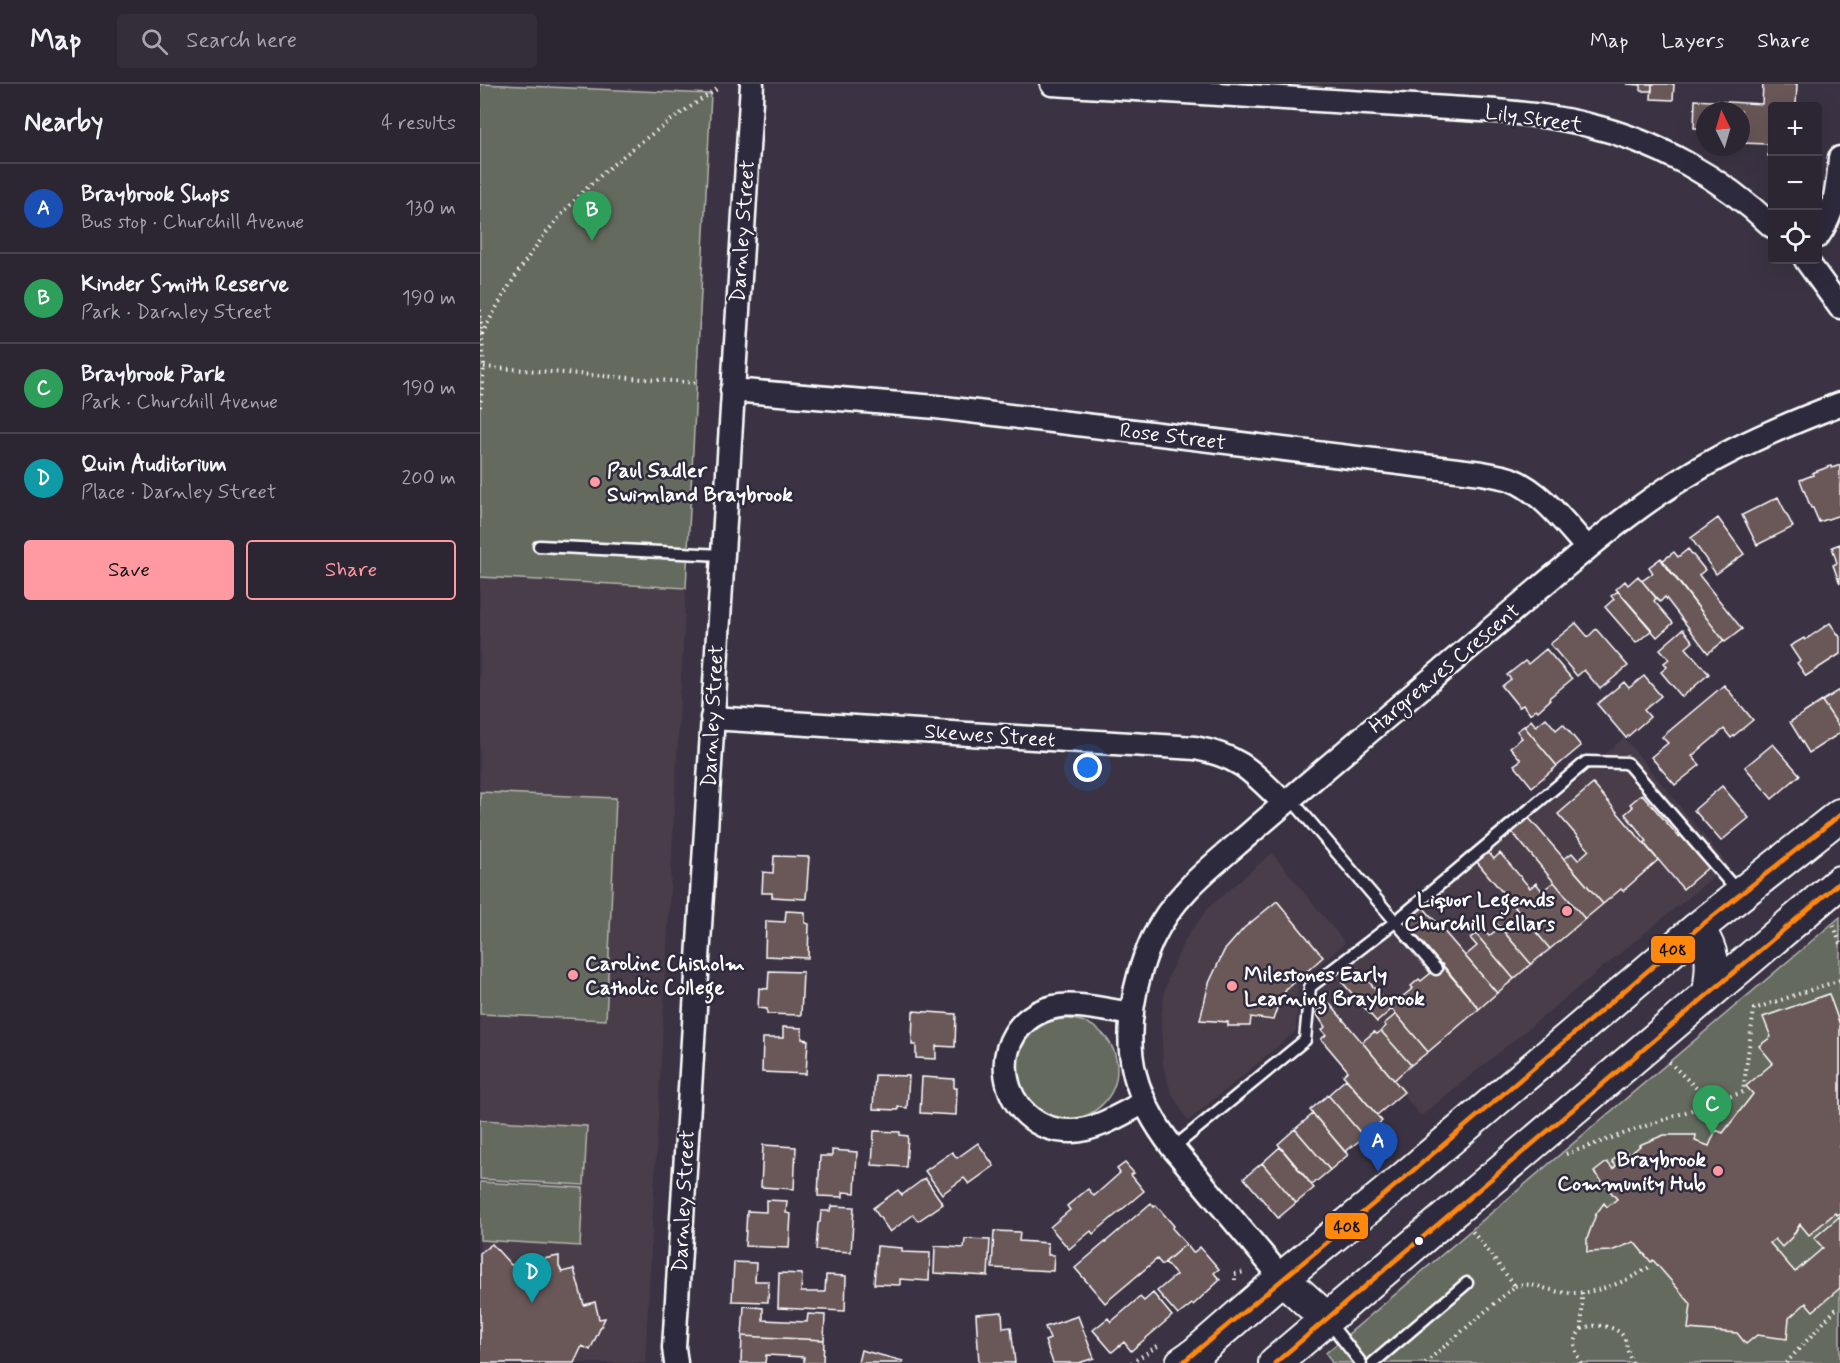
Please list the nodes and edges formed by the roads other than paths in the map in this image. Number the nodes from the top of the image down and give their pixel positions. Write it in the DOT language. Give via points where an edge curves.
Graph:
graph roads {
  1 [pos="752,84"];
  2 [pos="1052,84"];
  3 [pos="1122,86"];
  4 [pos="1840,158"];
  5 [pos="1768,222"];
  6 [pos="1822,230"];
  7 [pos="1809,264"];
  8 [pos="1840,308"];
  9 [pos="732,390"];
  10 [pos="1840,404"];
  11 [pos="539,546"];
  12 [pos="1587,548"];
  13 [pos="722,555"];
  14 [pos="712,718"];
  15 [pos="1287,801"];
  16 [pos="1840,815"];
  17 [pos="1840,882"];
  18 [pos="1740,894"];
  19 [pos="1395,922"];
  20 [pos="1698,928"];
  21 [pos="1436,969"];
  22 [pos="1709,993"];
  23 [pos="1132,1014"];
  24 [pos="1145,1102"];
  25 [pos="1173,1148"];
  26 [pos="1282,1278"];
  27 [pos="1467,1282"];
  28 [pos="1327,1319"];
  29 [pos="674,1358"];
  30 [pos="1182,1363"];
  31 [pos="1275,1363"];
  32 [pos="1361,1363"];
  33 [pos="1373,1363"];
  1 -- 9 [label="street, Darnley Street"];
  2 -- 3 [label="street, Lily Street"];
  3 -- 5 [label="street, Lily Street" via="1497,111 1589,125 1684,162"];
  4 -- 6 [label="street" via="1835,203"];
  7 -- 8 [label="street"];
  9 -- 12 [label="street, Rose Street" via="936,407 1482,473 1524,486 1557,513"];
  9 -- 13 [label="street, Darnley Street"];
  10 -- 12 [label="street, Hargreaves Crescent" via="1743,446 1687,476"];
  11 -- 13 [label="lane"];
  12 -- 15 [label="street, Hargreaves Crescent"];
  13 -- 14 [label="street, Darnley Street"];
  14 -- 15 [label="street, Skewes Street" via="1196,748 1235,759"];
  14 -- 29 [label="street, Darnley Street"];
  15 -- 19 [label="lane"];
  15 -- 23 [label="street, Hargreaves Crescent" via="1186,890 1168,912 1138,978"];
  16 -- 18 [label="main road"];
  17 -- 22 [label="main road"];
  18 -- 19 [label="lane" via="1627,763 1586,762"];
  18 -- 20 [label="main road"];
  19 -- 21 [label="lane"];
  19 -- 25 [label="lane" via="1310,987 1305,1040"];
  20 -- 22 [label="main road" via="1709,945 1713,963"];
  20 -- 26 [label="main road"];
  22 -- 28 [label="main road"];
  23 -- 24 [label="street, Hargreaves Crescent" via="1134,1073"];
  23 -- 24 [label="street" via="1076,1006 1055,1006 1040,1012 1014,1036 1006,1055 1005,1072 1017,1106 1054,1129 1073,1131 1095,1126"];
  24 -- 25 [label="street, Hargreaves Crescent"];
  25 -- 26 [label="street, Hargreaves Crescent"];
  26 -- 28 [label="main road, Hargreaves Crescent"];
  26 -- 30 [label="main road"];
  27 -- 33 [label="lane"];
  28 -- 31 [label="main road"];
  28 -- 32 [label="lane"];
}
